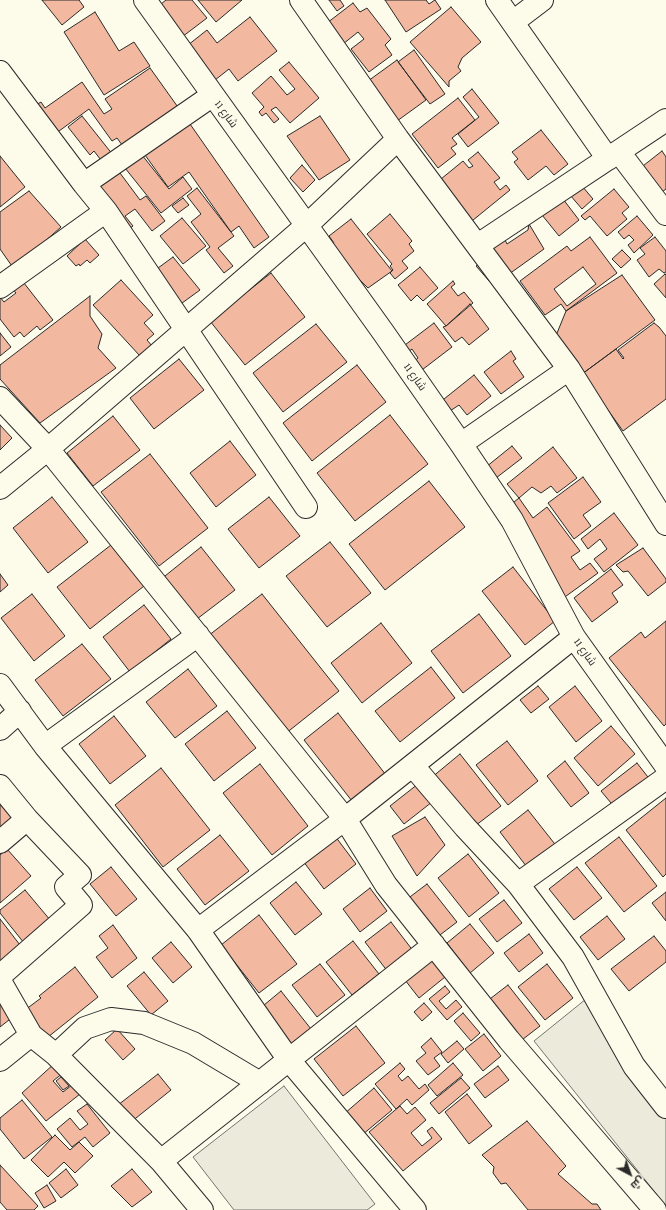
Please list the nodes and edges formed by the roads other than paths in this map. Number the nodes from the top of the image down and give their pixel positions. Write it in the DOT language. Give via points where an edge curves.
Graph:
graph roads {
  1 [pos="145,0"];
  2 [pos="301,0"];
  3 [pos="497,0"];
  4 [pos="542,0"];
  5 [pos="513,22"];
  6 [pos="0,72"];
  7 [pos="213,95"];
  8 [pos="666,120"];
  9 [pos="398,139"];
  10 [pos="614,155"];
  11 [pos="84,184"];
  12 [pos="106,211"];
  13 [pos="666,214"];
  14 [pos="306,226"];
  15 [pos="478,245"];
  16 [pos="3,279"];
  17 [pos="187,329"];
  18 [pos="569,369"];
  19 [pos="0,398"];
  20 [pos="461,444"];
  21 [pos="48,449"];
  22 [pos="0,488"];
  23 [pos="306,507"];
  24 [pos="666,524"];
  25 [pos="198,635"];
  26 [pos="574,637"];
  27 [pos="0,685"];
  28 [pos="20,711"];
  29 [pos="0,729"];
  30 [pos="45,746"];
  31 [pos="413,766"];
  32 [pos="666,766"];
  33 [pos="666,778"];
  34 [pos="0,786"];
  35 [pos="27,819"];
  36 [pos="345,819"];
  37 [pos="0,842"];
  38 [pos="518,884"];
  39 [pos="198,930"];
  40 [pos="434,945"];
  41 [pos="0,976"];
  42 [pos="0,981"];
  43 [pos="31,1035"];
  44 [pos="56,1055"];
  45 [pos="0,1060"];
  46 [pos="289,1060"];
  47 [pos="260,1083"];
  48 [pos="666,1107"];
  49 [pos="161,1161"];
  50 [pos="202,1210"];
  51 [pos="415,1210"];
  52 [pos="655,1210"];
  1 -- 7 [label="street, شارع 11"];
  2 -- 9 [label="street"];
  3 -- 5 [label="street"];
  4 -- 5 [label="street"];
  5 -- 10 [label="street"];
  6 -- 11 [label="street"];
  7 -- 11 [label="street"];
  7 -- 14 [label="street, شارع 11"];
  8 -- 10 [label="street"];
  9 -- 14 [label="street"];
  9 -- 15 [label="street"];
  10 -- 13 [label="street"];
  10 -- 15 [label="street"];
  11 -- 12 [label="street"];
  12 -- 16 [label="street"];
  12 -- 17 [label="street"];
  14 -- 17 [label="street"];
  14 -- 20 [label="street, شارع 11"];
  15 -- 18 [label="street"];
  17 -- 21 [label="street"];
  17 -- 23 [label="street"];
  18 -- 20 [label="street"];
  18 -- 24 [label="street"];
  19 -- 21 [label="street"];
  20 -- 26 [label="street, شارع 11" via="512,520"];
  21 -- 22 [label="street"];
  21 -- 25 [label="street"];
  25 -- 30 [label="street"];
  25 -- 36 [label="street"];
  26 -- 31 [label="street"];
  26 -- 32 [label="street, شارع 11"];
  27 -- 28 [label="street"];
  28 -- 29 [label="street"];
  28 -- 30 [label="street"];
  30 -- 39 [label="street"];
  31 -- 36 [label="street"];
  31 -- 38 [label="street" via="465,828"];
  33 -- 38 [label="street"];
  34 -- 35 [label="street"];
  35 -- 37 [label="street"];
  35 -- 41 [label="street" via="80,875 66,887 80,905"];
  36 -- 39 [label="street"];
  36 -- 40 [label="street" via="386,885"];
  38 -- 48 [label="street" via="573,957 634,1066"];
  39 -- 46 [label="street"];
  40 -- 46 [label="street"];
  40 -- 52 [label="street" via="509,1040"];
  42 -- 43 [label="street"];
  43 -- 44 [label="street"];
  43 -- 45 [label="street"];
  44 -- 47 [label="street" via="85,1028 111,1019 144,1023 193,1043"];
  44 -- 49 [label="street"];
  46 -- 47 [label="street"];
  46 -- 51 [label="street"];
  47 -- 49 [label="street"];
  49 -- 50 [label="street"];
}
